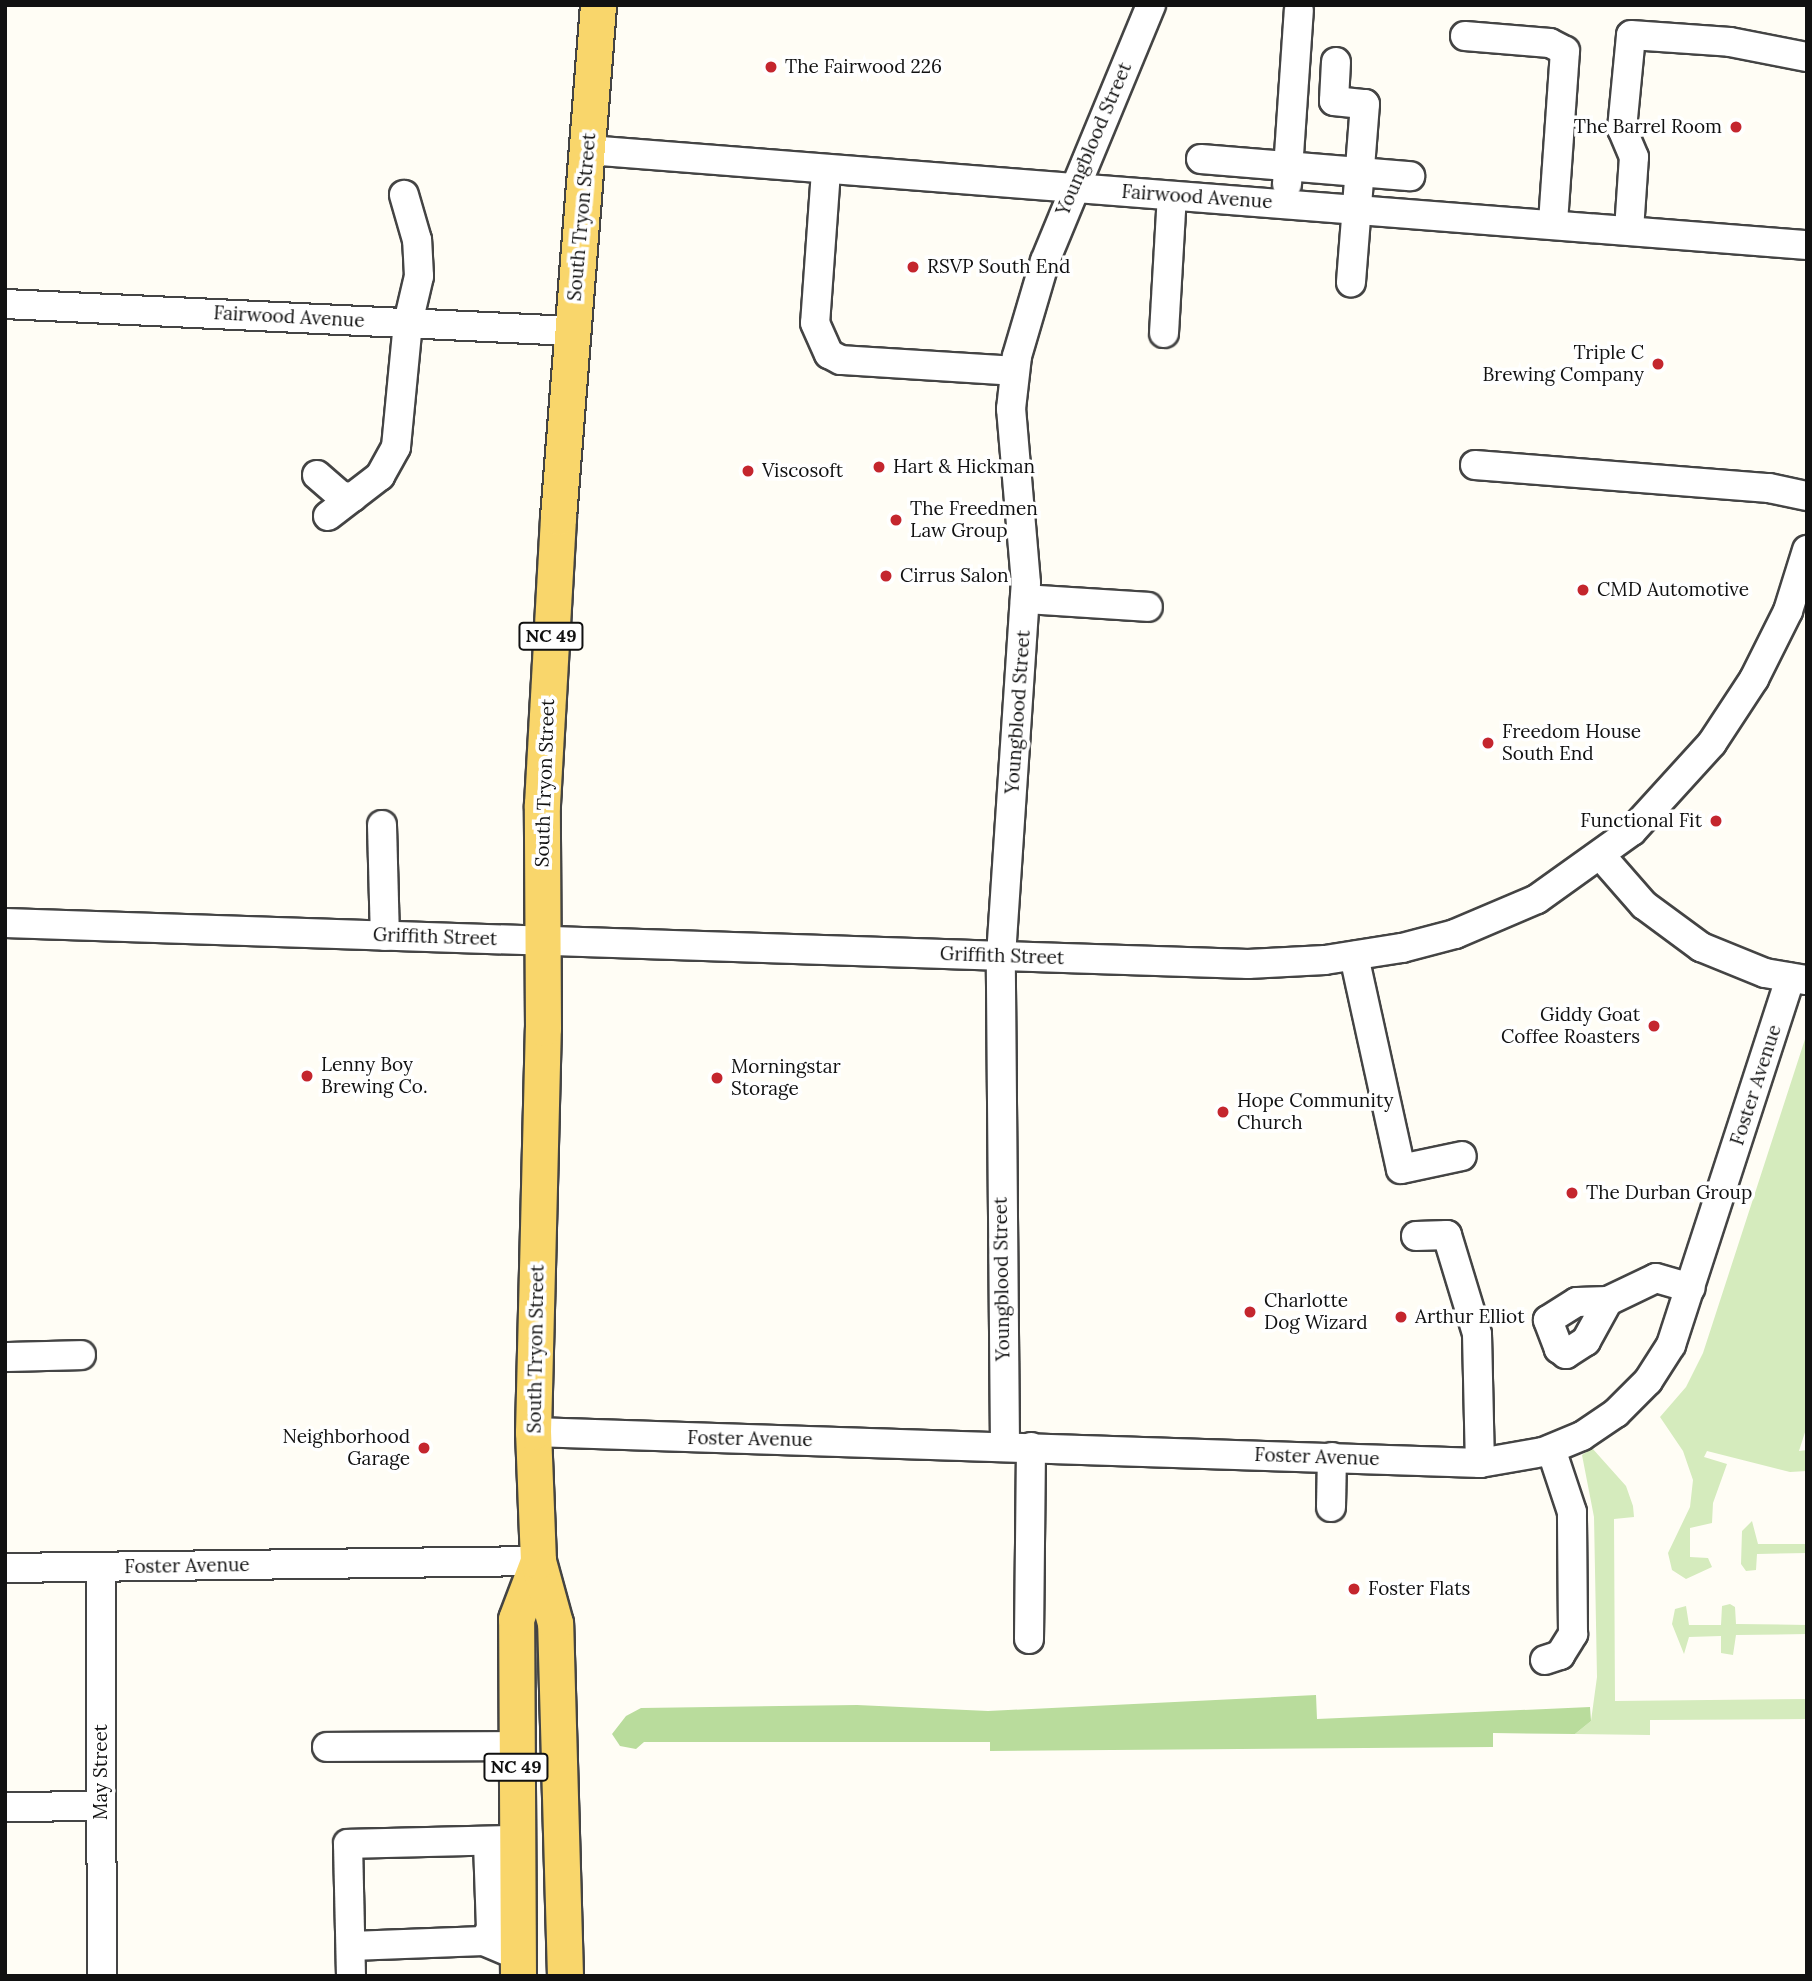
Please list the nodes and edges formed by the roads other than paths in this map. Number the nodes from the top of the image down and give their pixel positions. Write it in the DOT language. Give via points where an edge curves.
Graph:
graph roads {
  1 [pos="598,5"];
  2 [pos="1151,5"];
  3 [pos="1299,10"];
  4 [pos="1465,36"];
  5 [pos="1807,57"];
  6 [pos="1336,62"];
  7 [pos="588,150"];
  8 [pos="1201,159"];
  9 [pos="1289,166"];
  10 [pos="826,171"];
  11 [pos="1360,172"];
  12 [pos="1410,176"];
  13 [pos="1073,188"];
  14 [pos="404,195"];
  15 [pos="1172,195"];
  16 [pos="1286,204"];
  17 [pos="1357,210"];
  18 [pos="1553,224"];
  19 [pos="1629,230"];
  20 [pos="1807,245"];
  21 [pos="1351,282"];
  22 [pos="5,304"];
  23 [pos="408,323"];
  24 [pos="572,331"];
  25 [pos="1164,333"];
  26 [pos="1015,371"];
  27 [pos="1475,465"];
  28 [pos="317,475"];
  29 [pos="1807,496"];
  30 [pos="353,497"];
  31 [pos="328,516"];
  32 [pos="1807,550"];
  33 [pos="1025,599"];
  34 [pos="1148,607"];
  35 [pos="382,825"];
  36 [pos="1602,858"];
  37 [pos="5,923"];
  38 [pos="385,936"];
  39 [pos="541,941"];
  40 [pos="1001,956"];
  41 [pos="1354,956"];
  42 [pos="1798,979"];
  43 [pos="1462,1156"];
  44 [pos="1416,1236"];
  45 [pos="1691,1288"];
  46 [pos="1608,1301"];
  47 [pos="81,1355"];
  48 [pos="5,1357"];
  49 [pos="533,1432"];
  50 [pos="1018,1446"];
  51 [pos="1550,1449"];
  52 [pos="1332,1457"];
  53 [pos="1480,1462"];
  54 [pos="1331,1507"];
  55 [pos="538,1561"];
  56 [pos="5,1568"];
  57 [pos="101,1568"];
  58 [pos="1029,1639"];
  59 [pos="1545,1660"];
  60 [pos="516,1746"];
  61 [pos="327,1747"];
  62 [pos="102,1806"];
  63 [pos="5,1807"];
  64 [pos="503,1840"];
  65 [pos="484,1941"];
  66 [pos="351,1946"];
  67 [pos="519,1966"];
  68 [pos="102,1976"];
  69 [pos="351,1976"];
  70 [pos="565,1976"];
  1 -- 7 [label="main road, South Tryon Street / NC 49"];
  2 -- 13 [label="street, Youngblood Street"];
  3 -- 9 [label="street"];
  4 -- 18 [label="street" via="1550,43 1565,51"];
  5 -- 19 [label="street" via="1730,42 1631,35 1622,129 1634,157"];
  6 -- 11 [label="street" via="1334,100 1365,104"];
  7 -- 10 [label="street, Fairwood Avenue"];
  7 -- 24 [label="main road, South Tryon Street / NC 49"];
  8 -- 9 [label="street"];
  9 -- 11 [label="street"];
  9 -- 16 [label="street"];
  10 -- 13 [label="street, Fairwood Avenue"];
  10 -- 26 [label="street" via="815,315 828,354 841,359"];
  11 -- 12 [label="street"];
  11 -- 17 [label="street"];
  13 -- 15 [label="street, Fairwood Avenue"];
  13 -- 26 [label="street, Youngblood Street" via="1023,331"];
  14 -- 23 [label="street" via="417,240 419,276"];
  15 -- 16 [label="street, Fairwood Avenue"];
  15 -- 25 [label="street"];
  16 -- 17 [label="street, Fairwood Avenue"];
  17 -- 18 [label="street, Fairwood Avenue"];
  17 -- 21 [label="street"];
  18 -- 19 [label="street, Fairwood Avenue"];
  19 -- 20 [label="street, Fairwood Avenue"];
  22 -- 23 [label="street, Fairwood Avenue"];
  23 -- 24 [label="street, Fairwood Avenue"];
  23 -- 30 [label="street" via="396,447 380,476"];
  24 -- 39 [label="main road, South Tryon Street / NC 49" via="543,777"];
  26 -- 33 [label="street, Youngblood Street" via="1012,462"];
  27 -- 29 [label="street" via="1769,488"];
  28 -- 30 [label="street" via="341,496"];
  30 -- 31 [label="street"];
  32 -- 36 [label="street, Griffith Street" via="1782,623 1728,721 1660,803"];
  33 -- 34 [label="street"];
  33 -- 40 [label="street, Youngblood Street"];
  35 -- 38 [label="street"];
  36 -- 41 [label="street, Griffith Street" via="1537,899 1455,934"];
  36 -- 42 [label="street" via="1644,905 1700,947 1743,966"];
  37 -- 38 [label="street, Griffith Street"];
  38 -- 39 [label="street, Griffith Street"];
  39 -- 40 [label="street, Griffith Street"];
  39 -- 49 [label="main road, South Tryon Street / NC 49"];
  40 -- 41 [label="street, Griffith Street" via="1248,964"];
  40 -- 50 [label="street, Youngblood Street"];
  41 -- 43 [label="street" via="1401,1169"];
  42 -- 45 [label="street, Foster Avenue"];
  44 -- 53 [label="street" via="1447,1236 1478,1334"];
  45 -- 46 [label="street" via="1656,1278"];
  45 -- 51 [label="street, Foster Avenue" via="1671,1345 1648,1381 1601,1424"];
  47 -- 48 [label="street"];
  49 -- 50 [label="street, Foster Avenue"];
  49 -- 55 [label="main road, South Tryon Street / NC 49"];
  50 -- 52 [label="street, Foster Avenue"];
  50 -- 58 [label="street, Youngblood Street"];
  51 -- 53 [label="street, Foster Avenue" via="1516,1460"];
  51 -- 59 [label="street" via="1572,1512 1573,1634 1560,1655"];
  52 -- 53 [label="street, Foster Avenue"];
  52 -- 54 [label="street"];
  55 -- 57 [label="street, Foster Avenue"];
  55 -- 60 [label="main road, South Tryon Street / NC 49" via="516,1619"];
  55 -- 70 [label="main road, South Tryon Street / NC 49" via="555,1623"];
  56 -- 57 [label="street, Foster Avenue"];
  57 -- 62 [label="street, May Street"];
  60 -- 61 [label="street"];
  60 -- 64 [label="main road, South Tryon Street / NC 49"];
  62 -- 63 [label="street"];
  62 -- 68 [label="street, May Street"];
  64 -- 65 [label="street" via="491,1929"];
  64 -- 66 [label="street" via="348,1844"];
  64 -- 67 [label="main road, South Tryon Street / NC 49"];
  65 -- 66 [label="street"];
  65 -- 67 [label="street"];
  66 -- 69 [label="street"];
}
